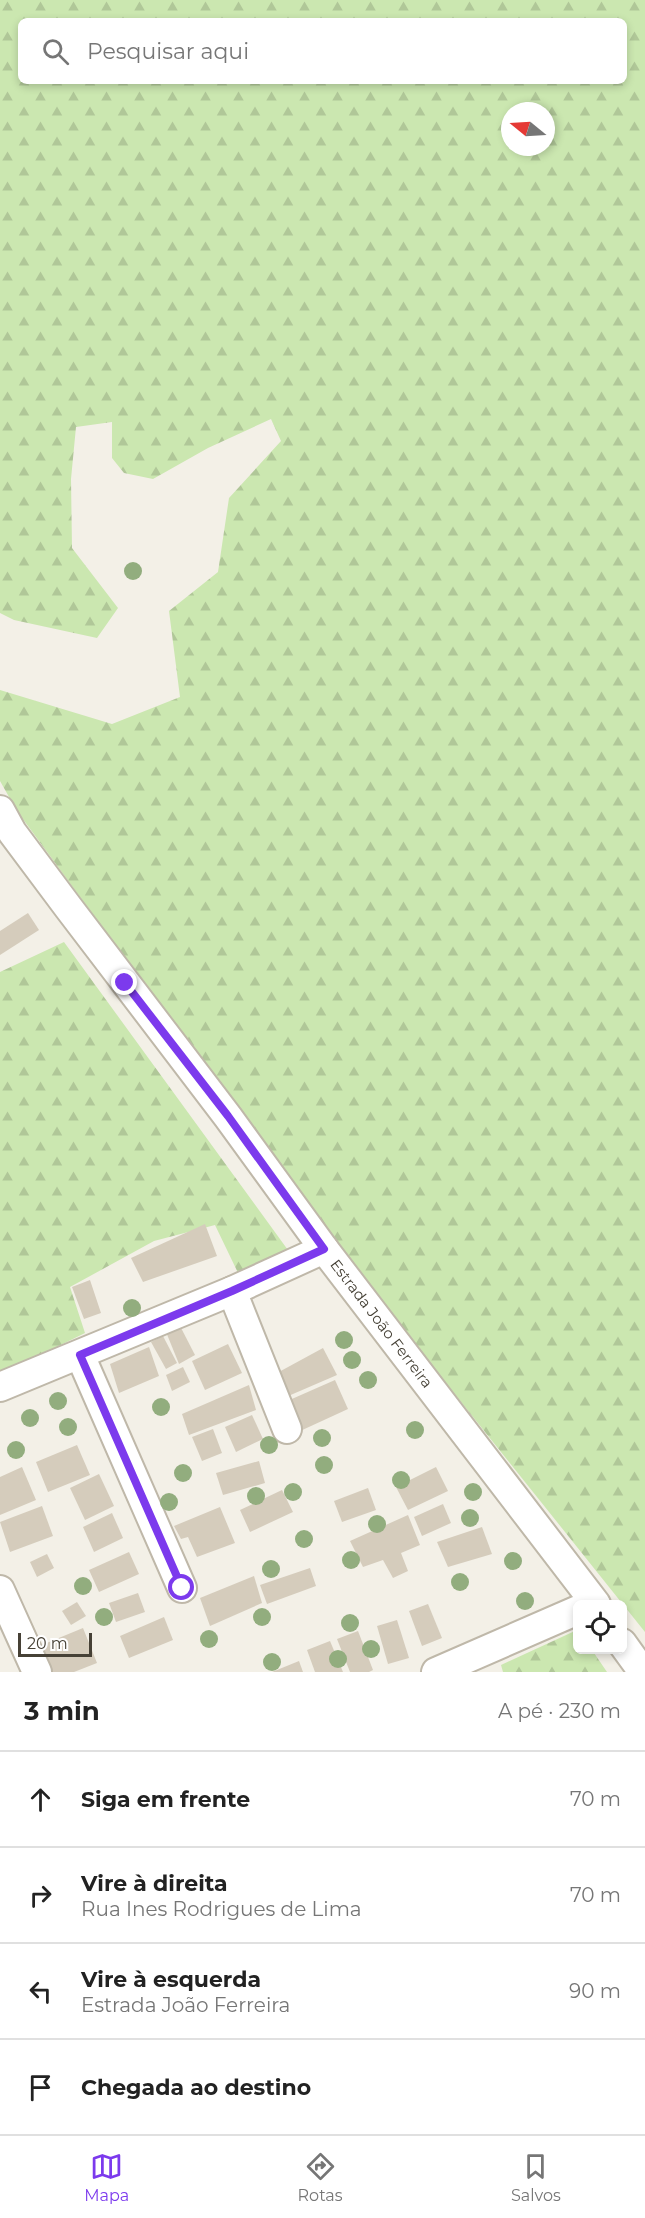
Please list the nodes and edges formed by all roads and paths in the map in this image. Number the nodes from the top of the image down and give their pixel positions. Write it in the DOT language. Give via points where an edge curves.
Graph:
graph roads {
  1 [pos="0,810"];
  2 [pos="324,1249"];
  3 [pos="232,1291"];
  4 [pos="80,1355"];
  5 [pos="0,1387"];
  6 [pos="287,1430"];
  7 [pos="182,1588"];
  8 [pos="0,1590"];
  9 [pos="586,1600"];
  10 [pos="573,1612"];
  11 [pos="627,1650"];
  12 [pos="37,1672"];
  13 [pos="436,1672"];
  14 [pos="643,1672"];
  1 -- 2 [label="street, Estrada João Ferreira" via="12,832"];
  2 -- 3 [label="street"];
  2 -- 9 [label="street, Estrada João Ferreira"];
  3 -- 4 [label="street"];
  3 -- 6 [label="street"];
  4 -- 5 [label="street"];
  4 -- 7 [label="street"];
  8 -- 12 [label="street"];
  10 -- 13 [label="street"];
  11 -- 14 [label="street"];
}
